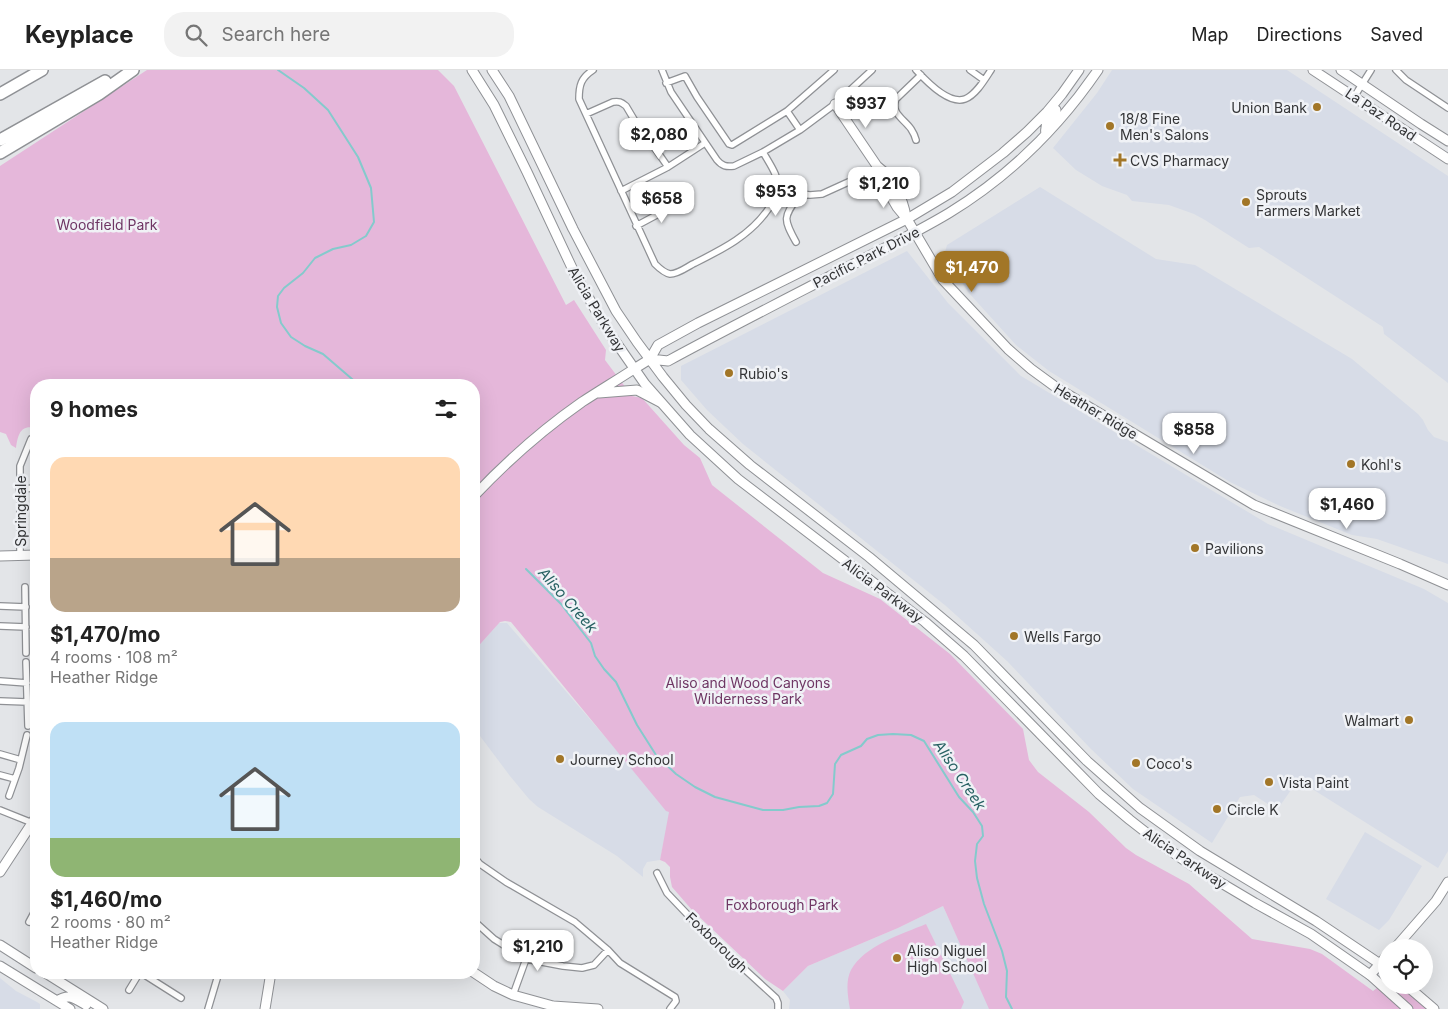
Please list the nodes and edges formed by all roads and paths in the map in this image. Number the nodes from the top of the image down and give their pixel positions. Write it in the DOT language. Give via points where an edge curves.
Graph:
graph roads {
  1 [pos="42,70"];
  2 [pos="124,70"];
  3 [pos="133,70"];
  4 [pos="472,70"];
  5 [pos="492,70"];
  6 [pos="593,70"];
  7 [pos="662,70"];
  8 [pos="834,70"];
  9 [pos="872,70"];
  10 [pos="970,70"];
  11 [pos="991,70"];
  12 [pos="1098,70"];
  13 [pos="1313,70"];
  14 [pos="1341,70"];
  15 [pos="1371,70"];
  16 [pos="1396,70"];
  17 [pos="918,72"];
  18 [pos="1078,72"];
  19 [pos="984,80"];
  20 [pos="666,83"];
  21 [pos="1362,84"];
  22 [pos="0,94"];
  23 [pos="1354,97"];
  24 [pos="835,104"];
  25 [pos="1448,108"];
  26 [pos="787,111"];
  27 [pos="586,114"];
  28 [pos="800,130"];
  29 [pos="1046,134"];
  30 [pos="0,140"];
  31 [pos="916,140"];
  32 [pos="1448,141"];
  33 [pos="705,143"];
  34 [pos="763,152"];
  35 [pos="0,153"];
  36 [pos="1448,159"];
  37 [pos="668,167"];
  38 [pos="855,179"];
  39 [pos="621,191"];
  40 [pos="778,191"];
  41 [pos="800,194"];
  42 [pos="677,204"];
  43 [pos="907,219"];
  44 [pos="636,226"];
  45 [pos="914,232"];
  46 [pos="796,242"];
  47 [pos="650,359"];
  48 [pos="634,369"];
  49 [pos="596,393"];
  50 [pos="660,403"];
  51 [pos="30,441"];
  52 [pos="30,488"];
  53 [pos="19,489"];
  54 [pos="480,490"];
  55 [pos="0,556"];
  56 [pos="20,556"];
  57 [pos="30,556"];
  58 [pos="1448,584"];
  59 [pos="26,587"];
  60 [pos="0,606"];
  61 [pos="26,607"];
  62 [pos="0,626"];
  63 [pos="26,627"];
  64 [pos="26,653"];
  65 [pos="26,662"];
  66 [pos="0,681"];
  67 [pos="27,683"];
  68 [pos="0,702"];
  69 [pos="27,702"];
  70 [pos="28,726"];
  71 [pos="27,735"];
  72 [pos="0,754"];
  73 [pos="21,760"];
  74 [pos="0,775"];
  75 [pos="15,779"];
  76 [pos="9,796"];
  77 [pos="0,810"];
  78 [pos="30,819"];
  79 [pos="30,828"];
  80 [pos="480,864"];
  81 [pos="0,872"];
  82 [pos="657,873"];
  83 [pos="1448,882"];
  84 [pos="480,926"];
  85 [pos="1403,939"];
  86 [pos="0,945"];
  87 [pos="608,950"];
  88 [pos="526,959"];
  89 [pos="1378,959"];
  90 [pos="30,964"];
  91 [pos="0,966"];
  92 [pos="1378,968"];
  93 [pos="1370,975"];
  94 [pos="480,977"];
  95 [pos="55,979"];
  96 [pos="136,979"];
  97 [pos="151,979"];
  98 [pos="217,979"];
  99 [pos="270,979"];
  100 [pos="129,990"];
  101 [pos="1416,994"];
  102 [pos="513,995"];
  103 [pos="181,998"];
  104 [pos="57,1001"];
  105 [pos="70,1009"];
  106 [pos="92,1009"];
  107 [pos="103,1009"];
  108 [pos="208,1009"];
  109 [pos="265,1009"];
  110 [pos="598,1009"];
  111 [pos="670,1009"];
  112 [pos="778,1009"];
  113 [pos="1408,1009"];
  114 [pos="1434,1009"];
  1 -- 22 [label="highway"];
  2 -- 30 [label="highway"];
  3 -- 35 [label="highway"];
  4 -- 48 [label="main road, Alicia Parkway" via="528,172 573,270"];
  5 -- 47 [label="main road, Alicia Parkway" via="509,96 594,272 616,311"];
  6 -- 27 [label="street" via="579,86 579,99"];
  7 -- 20 [label="street"];
  8 -- 26 [label="street"];
  9 -- 24 [label="street"];
  10 -- 19 [label="street"];
  11 -- 19 [label="street"];
  12 -- 29 [label="main road, Pacific Park Drive"];
  13 -- 23 [label="main road, La Paz Road"];
  14 -- 21 [label="main road, La Paz Road"];
  15 -- 21 [label="street"];
  16 -- 25 [label="street"];
  17 -- 19 [label="street" via="950,99 958,100 972,95"];
  17 -- 31 [label="street" via="894,104 894,110 912,130"];
  18 -- 29 [label="main road" via="1072,91 1048,121"];
  18 -- 43 [label="main road, Pacific Park Drive" via="1048,112 1003,153 952,192"];
  20 -- 26 [label="street" via="685,76 732,145"];
  20 -- 33 [label="street"];
  21 -- 23 [label="street"];
  21 -- 32 [label="main road, La Paz Road"];
  23 -- 36 [label="main road, La Paz Road"];
  24 -- 28 [label="street"];
  24 -- 43 [label="main road, Heather Ridge" via="878,166 880,178 896,207"];
  26 -- 28 [label="street"];
  27 -- 37 [label="street" via="613,102 622,103"];
  27 -- 39 [label="street"];
  28 -- 34 [label="street"];
  29 -- 45 [label="main road, Pacific Park Drive" via="980,192"];
  33 -- 34 [label="street" via="726,167"];
  33 -- 37 [label="street"];
  34 -- 40 [label="street" via="776,176"];
  37 -- 39 [label="street"];
  38 -- 41 [label="street" via="822,194"];
  39 -- 44 [label="street"];
  40 -- 41 [label="street"];
  40 -- 44 [label="street" via="768,211 742,237 676,273 659,269"];
  41 -- 46 [label="street" via="786,216"];
  42 -- 44 [label="street"];
  43 -- 45 [label="main road, Heather Ridge"];
  43 -- 47 [label="main road, Pacific Park Drive" via="698,323 656,346"];
  45 -- 47 [label="main road, Pacific Park Drive" via="668,361"];
  45 -- 58 [label="main road, Heather Ridge" via="943,280 1008,349 1057,388 1254,504"];
  47 -- 48 [label="main road, Pacific Park Drive"];
  47 -- 89 [label="main road, Alicia Parkway" via="686,405 717,436 974,645 1087,761 1140,808 1200,851"];
  48 -- 49 [label="main road, Pacific Park Drive"];
  48 -- 50 [label="main road, Alicia Parkway"];
  49 -- 50 [label="main road" via="637,390"];
  49 -- 54 [label="main road, Pacific Park Drive" via="511,458"];
  50 -- 93 [label="main road, Alicia Parkway" via="738,479 958,650 1100,794 1130,820 1191,865 1311,934"];
  51 -- 53 [label="street, Springdale" via="20,466"];
  52 -- 53 [label="street"];
  53 -- 56 [label="street, Springdale"];
  55 -- 56 [label="main road"];
  56 -- 57 [label="main road"];
  59 -- 61 [label="street"];
  60 -- 61 [label="street"];
  61 -- 63 [label="street"];
  62 -- 63 [label="street"];
  63 -- 64 [label="street"];
  65 -- 67 [label="street"];
  66 -- 67 [label="street"];
  67 -- 69 [label="street"];
  68 -- 69 [label="street"];
  69 -- 70 [label="street"];
  71 -- 73 [label="street"];
  72 -- 73 [label="street"];
  73 -- 75 [label="street"];
  74 -- 75 [label="street"];
  75 -- 76 [label="street"];
  77 -- 78 [label="street"];
  79 -- 81 [label="main road"];
  80 -- 87 [label="street" via="575,922"];
  82 -- 112 [label="street, Foxborough" via="667,893 776,998"];
  83 -- 85 [label="main road"];
  84 -- 88 [label="street"];
  86 -- 90 [label="main road"];
  87 -- 88 [label="street" via="594,965 582,968"];
  87 -- 111 [label="street" via="620,963 676,997"];
  88 -- 102 [label="street"];
  91 -- 104 [label="main road"];
  92 -- 93 [label="main road"];
  93 -- 113 [label="main road, Alicia Parkway"];
  94 -- 102 [label="main road"];
  95 -- 107 [label="main road"];
  96 -- 100 [label="street"];
  97 -- 103 [label="street"];
  98 -- 108 [label="street"];
  99 -- 109 [label="main road"];
  101 -- 114 [label="main road"];
  102 -- 110 [label="main road" via="553,1006"];
  104 -- 105 [label="main road"];
  104 -- 106 [label="main road" via="72,997"];
}
